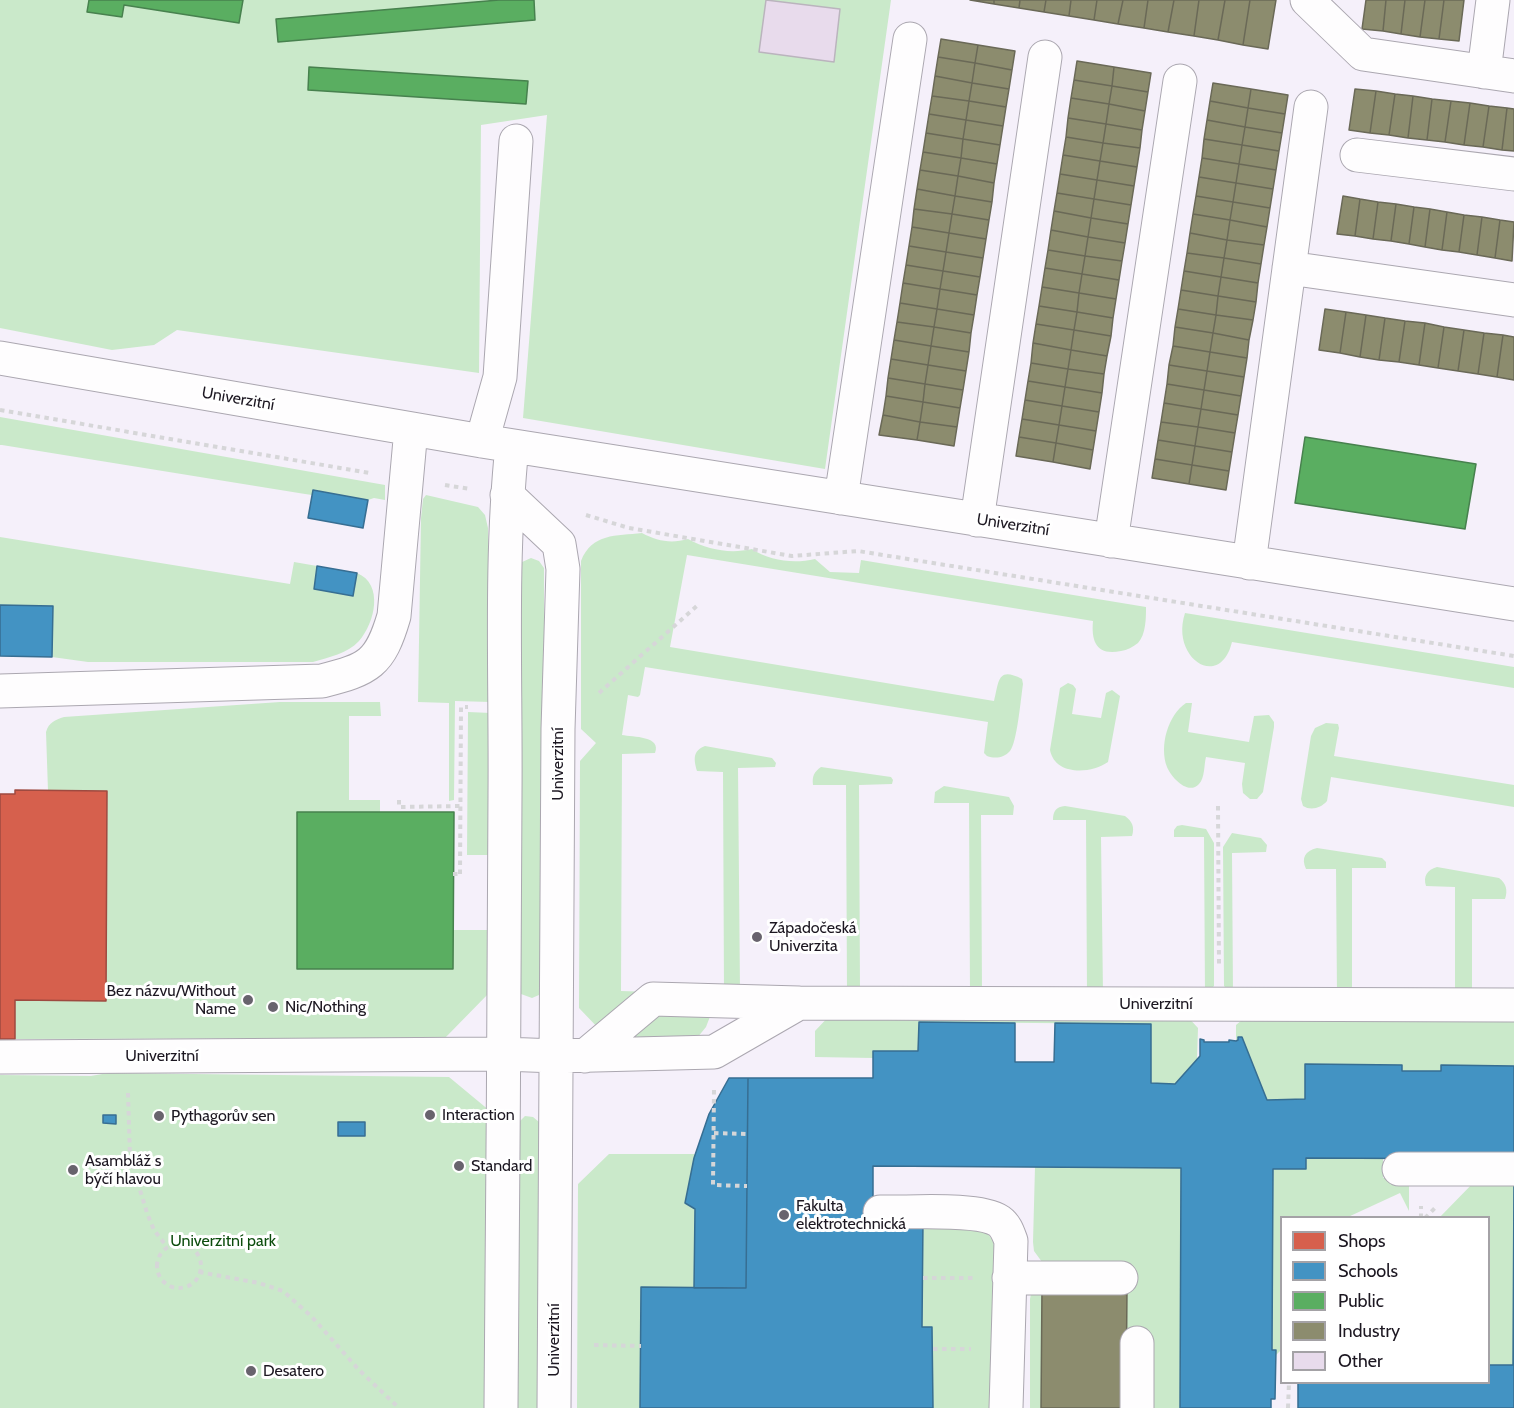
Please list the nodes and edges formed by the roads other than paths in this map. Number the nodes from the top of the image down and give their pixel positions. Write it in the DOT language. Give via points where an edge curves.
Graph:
graph roads {
  1 [pos="1307,0"];
  2 [pos="1493,0"];
  3 [pos="910,39"];
  4 [pos="1045,57"];
  5 [pos="1499,74"];
  6 [pos="1180,81"];
  7 [pos="1311,107"];
  8 [pos="516,141"];
  9 [pos="1358,155"];
  10 [pos="1514,174"];
  11 [pos="1289,268"];
  12 [pos="1514,300"];
  13 [pos="0,358"];
  14 [pos="411,429"];
  15 [pos="497,444"];
  16 [pos="507,495"];
  17 [pos="841,498"];
  18 [pos="976,520"];
  19 [pos="1111,541"];
  20 [pos="1249,563"];
  21 [pos="1514,604"];
  22 [pos="0,691"];
  23 [pos="799,1003"];
  24 [pos="1514,1005"];
  25 [pos="503,1054"];
  26 [pos="573,1056"];
  27 [pos="0,1057"];
  28 [pos="1399,1169"];
  29 [pos="1514,1169"];
  30 [pos="880,1212"];
  31 [pos="1009,1278"];
  32 [pos="1121,1278"];
  33 [pos="1137,1343"];
  34 [pos="501,1408"];
  35 [pos="554,1408"];
  36 [pos="1006,1408"];
  37 [pos="1137,1408"];
  1 -- 5 [label="street" via="1363,54"];
  2 -- 5 [label="street"];
  3 -- 17 [label="street"];
  4 -- 18 [label="street"];
  6 -- 19 [label="street"];
  7 -- 11 [label="street"];
  8 -- 15 [label="street"];
  9 -- 10 [label="street"];
  11 -- 12 [label="street"];
  11 -- 20 [label="street"];
  13 -- 14 [label="street, Univerzitní"];
  14 -- 15 [label="street, Univerzitní"];
  14 -- 22 [label="street" via="394,616 386,643 368,664 322,681"];
  15 -- 16 [label="street"];
  15 -- 17 [label="street, Univerzitní"];
  16 -- 25 [label="street"];
  16 -- 26 [label="street, Univerzitní" via="559,544 563,569 558,729"];
  17 -- 18 [label="street, Univerzitní"];
  18 -- 19 [label="street, Univerzitní"];
  19 -- 20 [label="street, Univerzitní"];
  20 -- 21 [label="street, Univerzitní"];
  23 -- 24 [label="street, Univerzitní"];
  23 -- 26 [label="street, Univerzitní" via="714,1052"];
  23 -- 26 [label="street, Univerzitní" via="653,999"];
  25 -- 26 [label="street, Univerzitní"];
  25 -- 27 [label="street, Univerzitní"];
  25 -- 34 [label="street"];
  26 -- 35 [label="street, Univerzitní"];
  28 -- 29 [label="street"];
  30 -- 31 [label="street" via="978,1214 996,1219 1005,1226 1011,1241"];
  31 -- 32 [label="street"];
  31 -- 36 [label="street"];
  33 -- 37 [label="street"];
}
